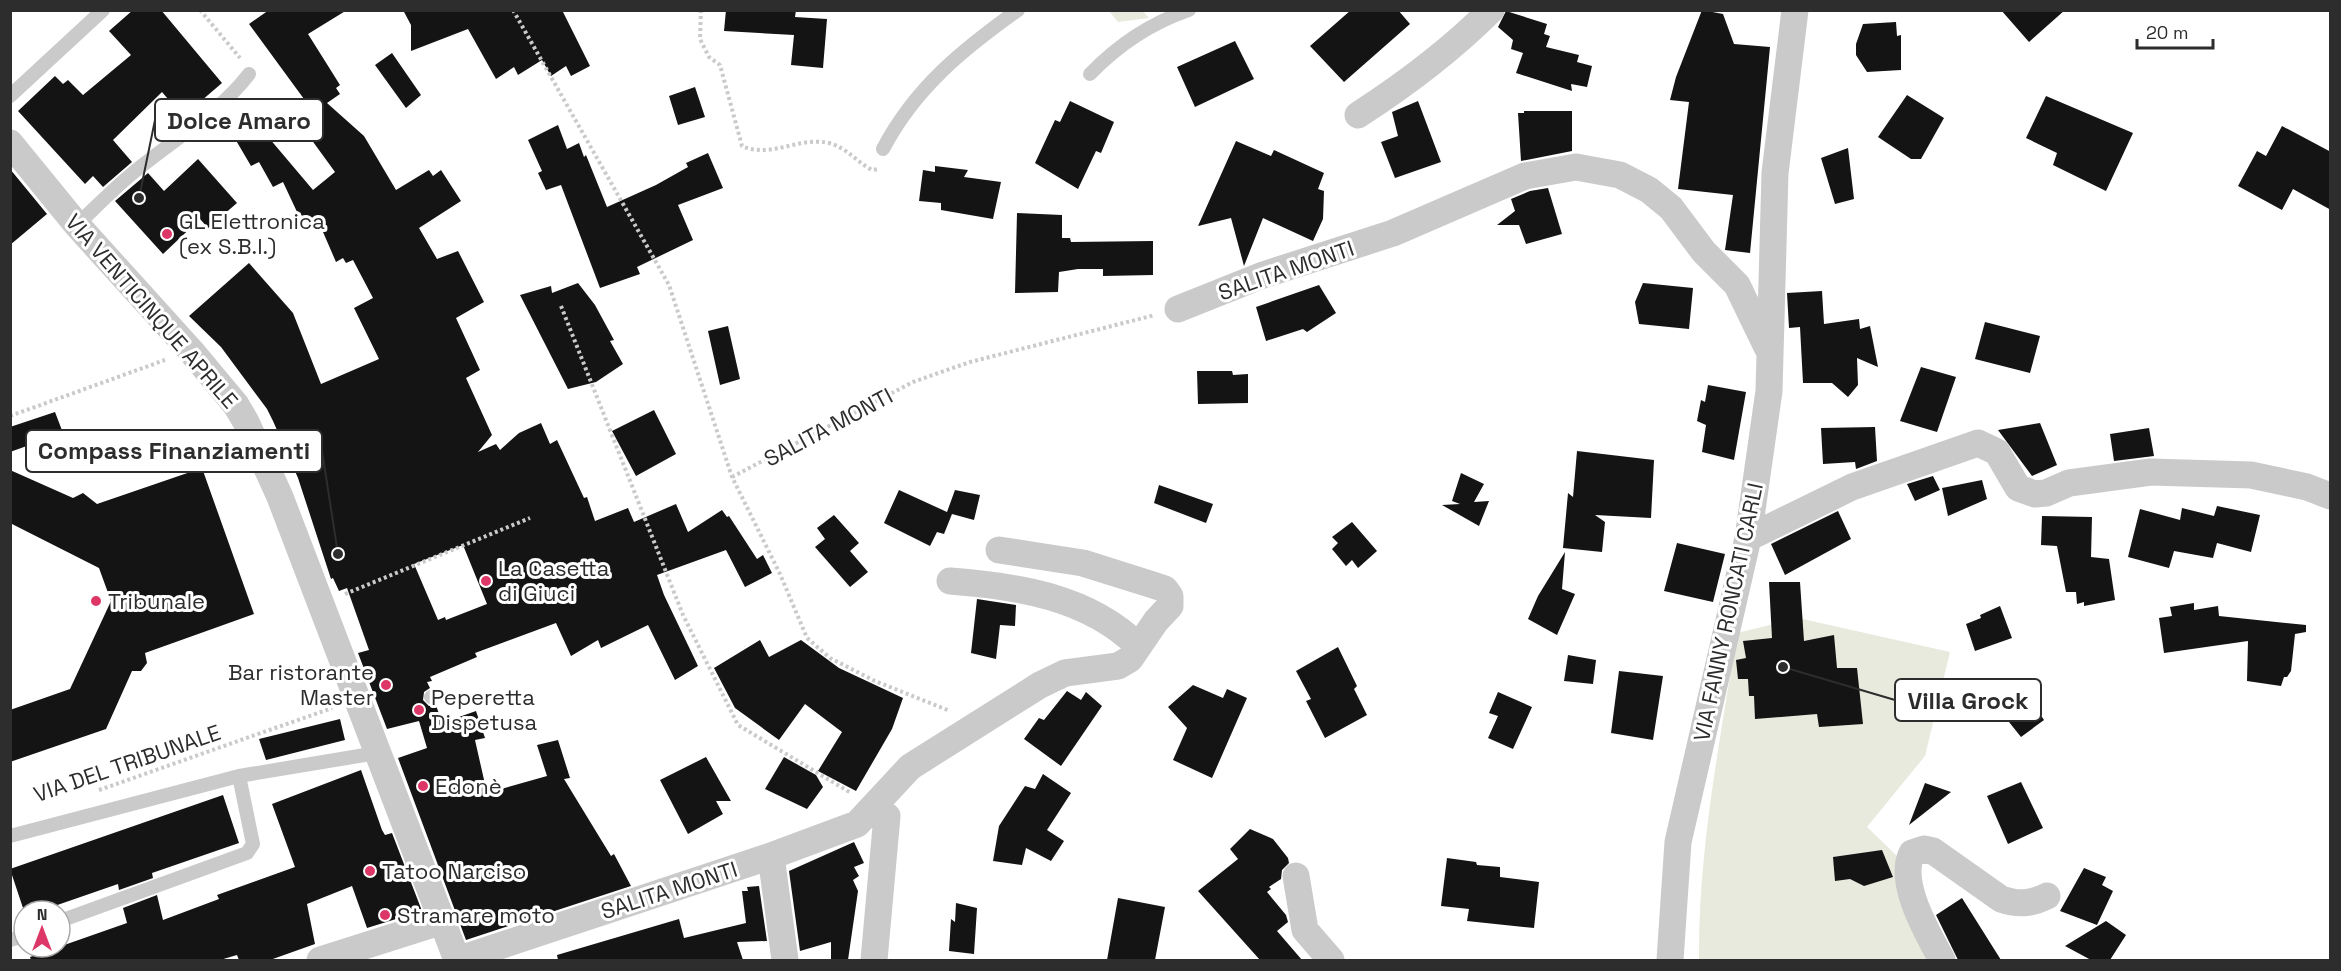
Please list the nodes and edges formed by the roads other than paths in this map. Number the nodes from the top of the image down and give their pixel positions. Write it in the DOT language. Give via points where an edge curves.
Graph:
graph roads {
  1 [pos="103,10"];
  2 [pos="1018,10"];
  3 [pos="1189,10"];
  4 [pos="1491,10"];
  5 [pos="1795,10"];
  6 [pos="249,74"];
  7 [pos="1090,74"];
  8 [pos="10,96"];
  9 [pos="1358,115"];
  10 [pos="10,142"];
  11 [pos="883,149"];
  12 [pos="77,225"];
  13 [pos="1178,309"];
  14 [pos="1771,354"];
  15 [pos="2331,496"];
  16 [pos="1748,538"];
  17 [pos="999,550"];
  18 [pos="950,581"];
  19 [pos="1138,646"];
  20 [pos="377,753"];
  21 [pos="239,776"];
  22 [pos="874,807"];
  23 [pos="10,836"];
  24 [pos="771,856"];
  25 [pos="1296,876"];
  26 [pos="2047,896"];
  27 [pos="72,917"];
  28 [pos="443,921"];
  29 [pos="320,960"];
  30 [pos="457,960"];
  31 [pos="785,960"];
  32 [pos="874,960"];
  33 [pos="1331,960"];
  34 [pos="1670,960"];
  35 [pos="1942,960"];
  1 -- 8 [label="lane"];
  2 -- 11 [label="lane" via="963,50 925,88 895,126"];
  3 -- 7 [label="lane" via="1122,45"];
  4 -- 9 [label="street" via="1413,79"];
  5 -- 14 [label="street, VIA FANNY RONCATI CARLI" via="1775,173"];
  6 -- 12 [label="lane" via="238,88 136,169"];
  10 -- 12 [label="street, VIA VENTICINQUE APRILE"];
  12 -- 20 [label="street, VIA VENTICINQUE APRILE" via="191,351 246,422 280,497 319,604 368,712"];
  13 -- 14 [label="street, SALITA MONTI" via="1263,275 1393,233 1525,176 1563,168 1588,168 1635,182 1671,208 1704,252 1737,285"];
  14 -- 16 [label="street, VIA FANNY RONCATI CARLI"];
  15 -- 16 [label="street" via="2252,474 2151,472 2069,483 2035,494 2018,488 1997,452 1978,443 1852,487"];
  16 -- 34 [label="street, VIA FANNY RONCATI CARLI" via="1678,842"];
  17 -- 19 [label="street, SALITA MONTI" via="1083,563 1165,589 1170,606"];
  18 -- 19 [label="street" via="1058,599 1101,617"];
  19 -- 22 [label="street, SALITA MONTI" via="1130,659 1118,666 1065,673 1040,685 910,767"];
  20 -- 21 [label="lane"];
  20 -- 28 [label="street, VIA VENTICINQUE APRILE"];
  21 -- 23 [label="lane"];
  21 -- 27 [label="lane" via="253,844 247,853"];
  22 -- 24 [label="street, SALITA MONTI" via="857,824"];
  22 -- 32 [label="street" via="887,816"];
  24 -- 30 [label="street, SALITA MONTI"];
  24 -- 31 [label="street"];
  25 -- 33 [label="street" via="1305,930"];
  26 -- 35 [label="street" via="2035,902 2013,903 1982,886 1942,855 1916,850 1909,857 1910,888"];
  28 -- 29 [label="street"];
  28 -- 30 [label="street, VIA VENTICINQUE APRILE"];
}
